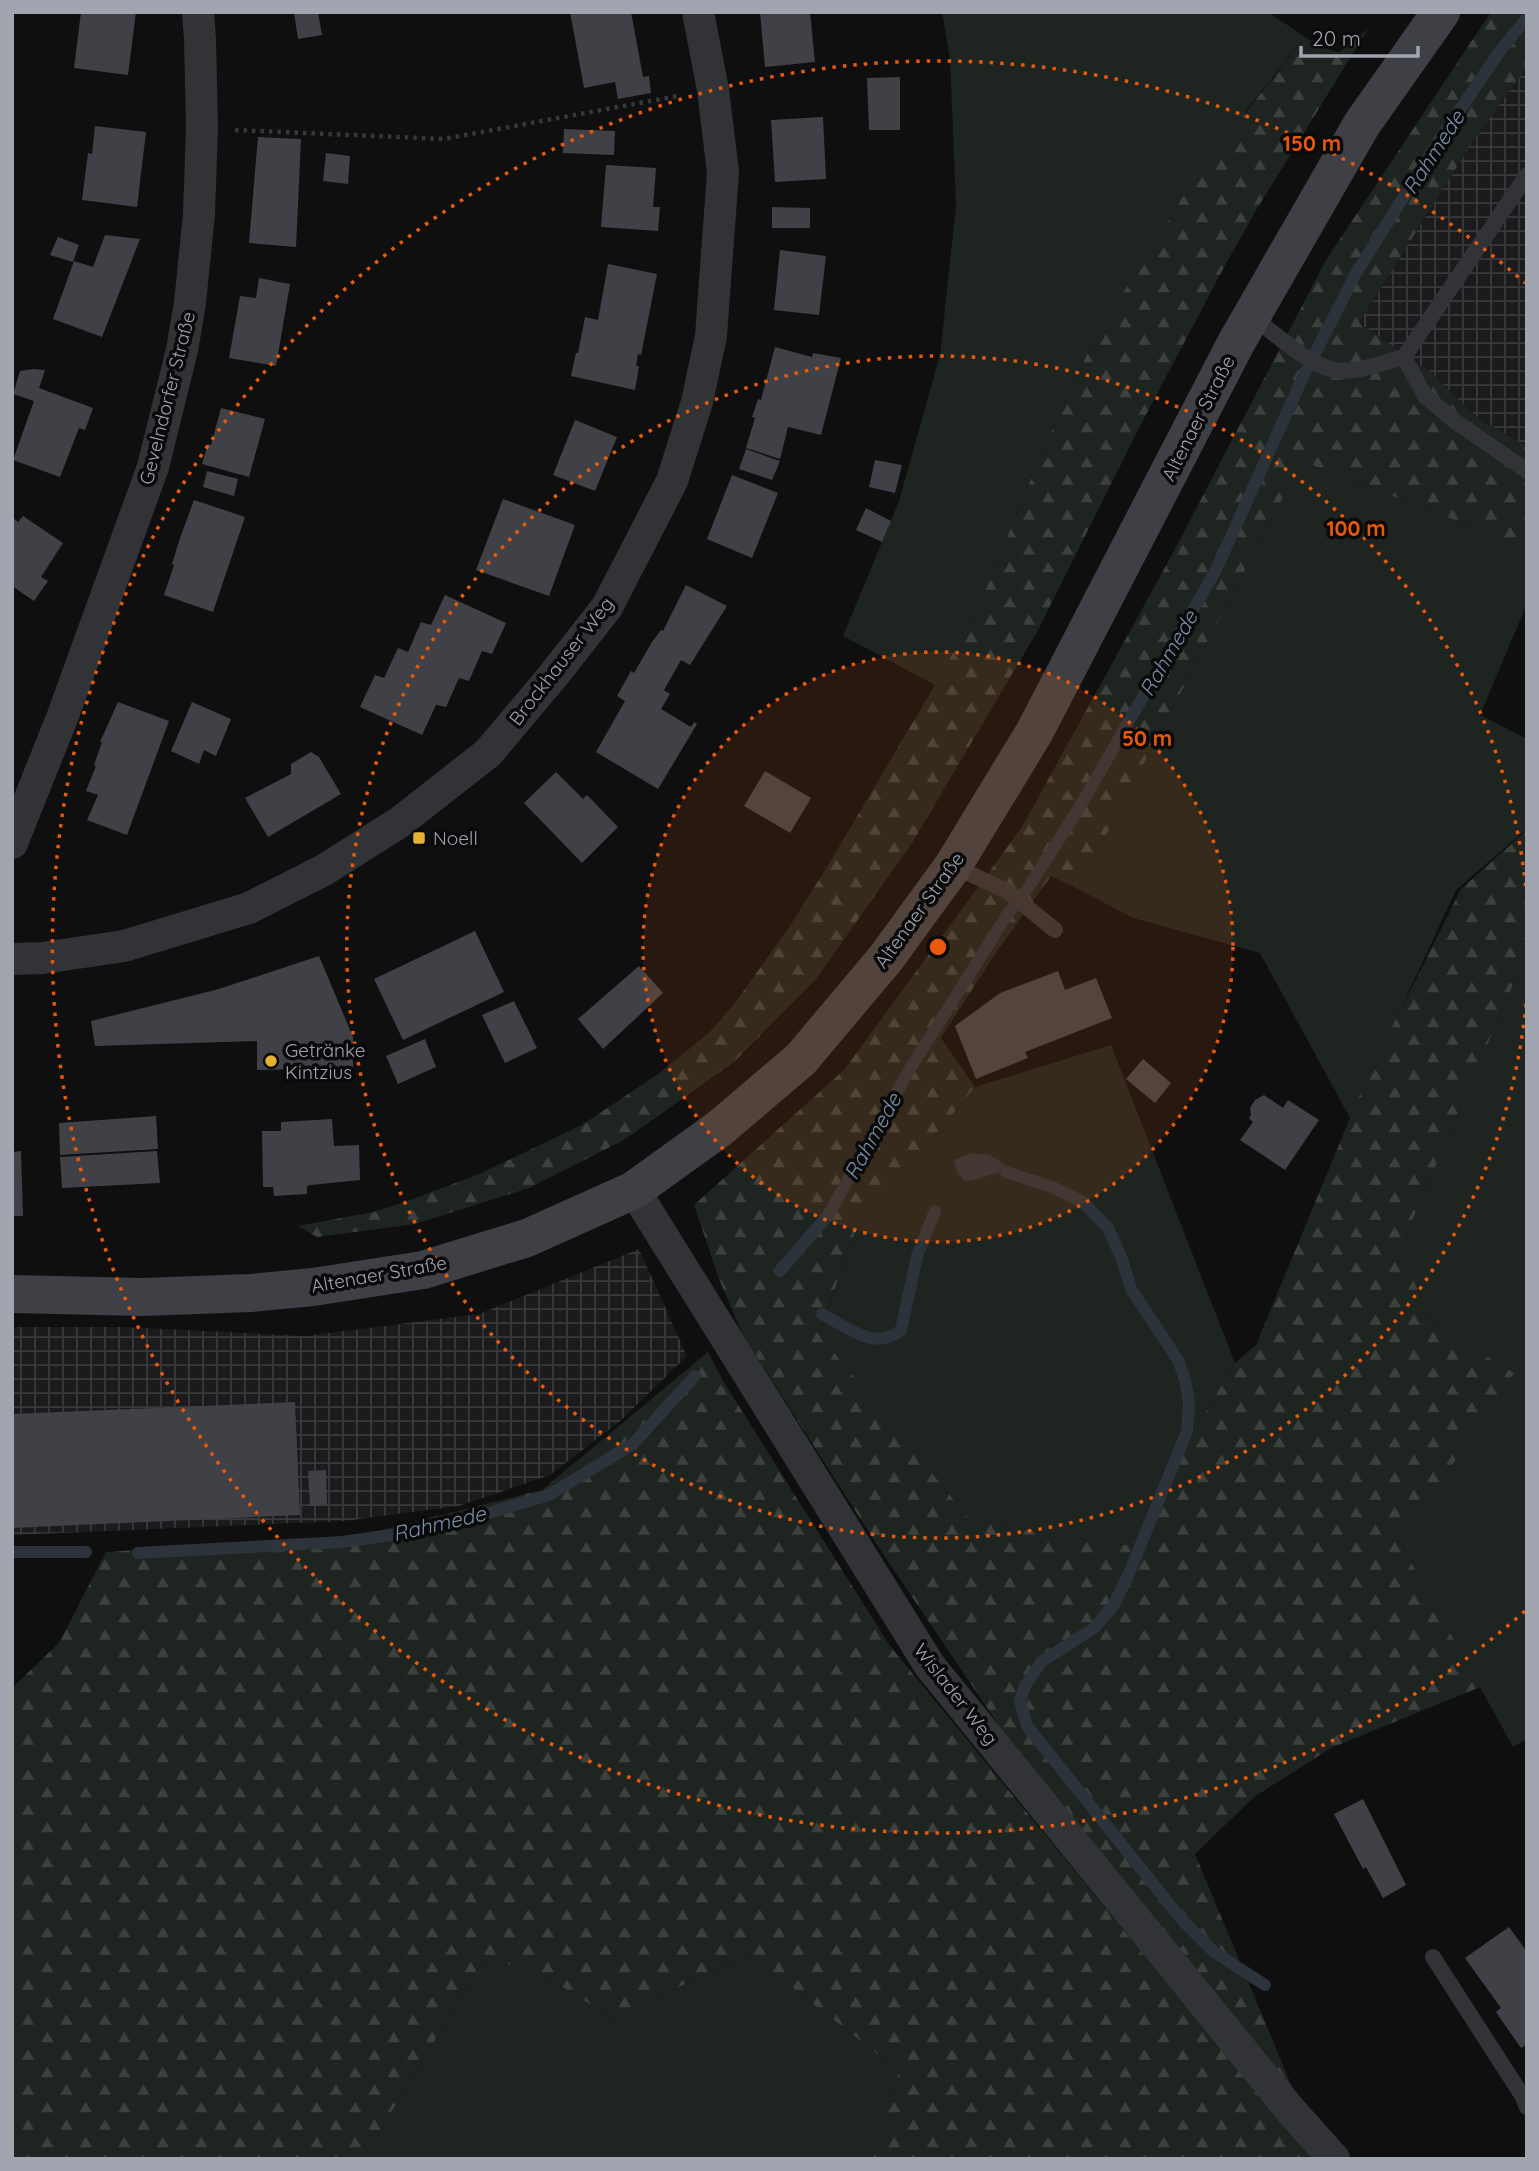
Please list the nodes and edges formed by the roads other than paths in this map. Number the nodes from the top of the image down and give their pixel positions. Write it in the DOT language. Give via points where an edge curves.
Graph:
graph roads {
  1 [pos="198,12"];
  2 [pos="698,12"];
  3 [pos="1441,12"];
  4 [pos="1527,175"];
  5 [pos="1252,316"];
  6 [pos="1405,357"];
  7 [pos="1527,471"];
  8 [pos="12,843"];
  9 [pos="953,866"];
  10 [pos="1055,930"];
  11 [pos="12,959"];
  12 [pos="634,1190"];
  13 [pos="12,1294"];
  14 [pos="1433,1957"];
  15 [pos="1527,2107"];
  16 [pos="1334,2159"];
  1 -- 8 [label="street, Gevelndorfer Straße" via="199,214 182,350 153,467"];
  2 -- 11 [label="street, Brockhauser Weg" via="723,172 711,336 697,402 672,481 607,607 488,753 400,822 313,876 249,908 124,946"];
  3 -- 5 [label="main road, Altenaer Straße" via="1362,124"];
  4 -- 6 [label="lane"];
  5 -- 6 [label="lane" via="1316,364 1336,370"];
  5 -- 9 [label="main road, Altenaer Straße" via="1035,732"];
  6 -- 7 [label="lane" via="1425,396"];
  9 -- 10 [label="lane" via="1007,891"];
  9 -- 12 [label="main road, Altenaer Straße" via="886,958 801,1059 720,1128"];
  12 -- 13 [label="main road, Altenaer Straße" via="527,1238 423,1270 251,1293 142,1297"];
  12 -- 16 [label="street, Wislader Weg" via="930,1666"];
  14 -- 15 [label="lane"];
}
